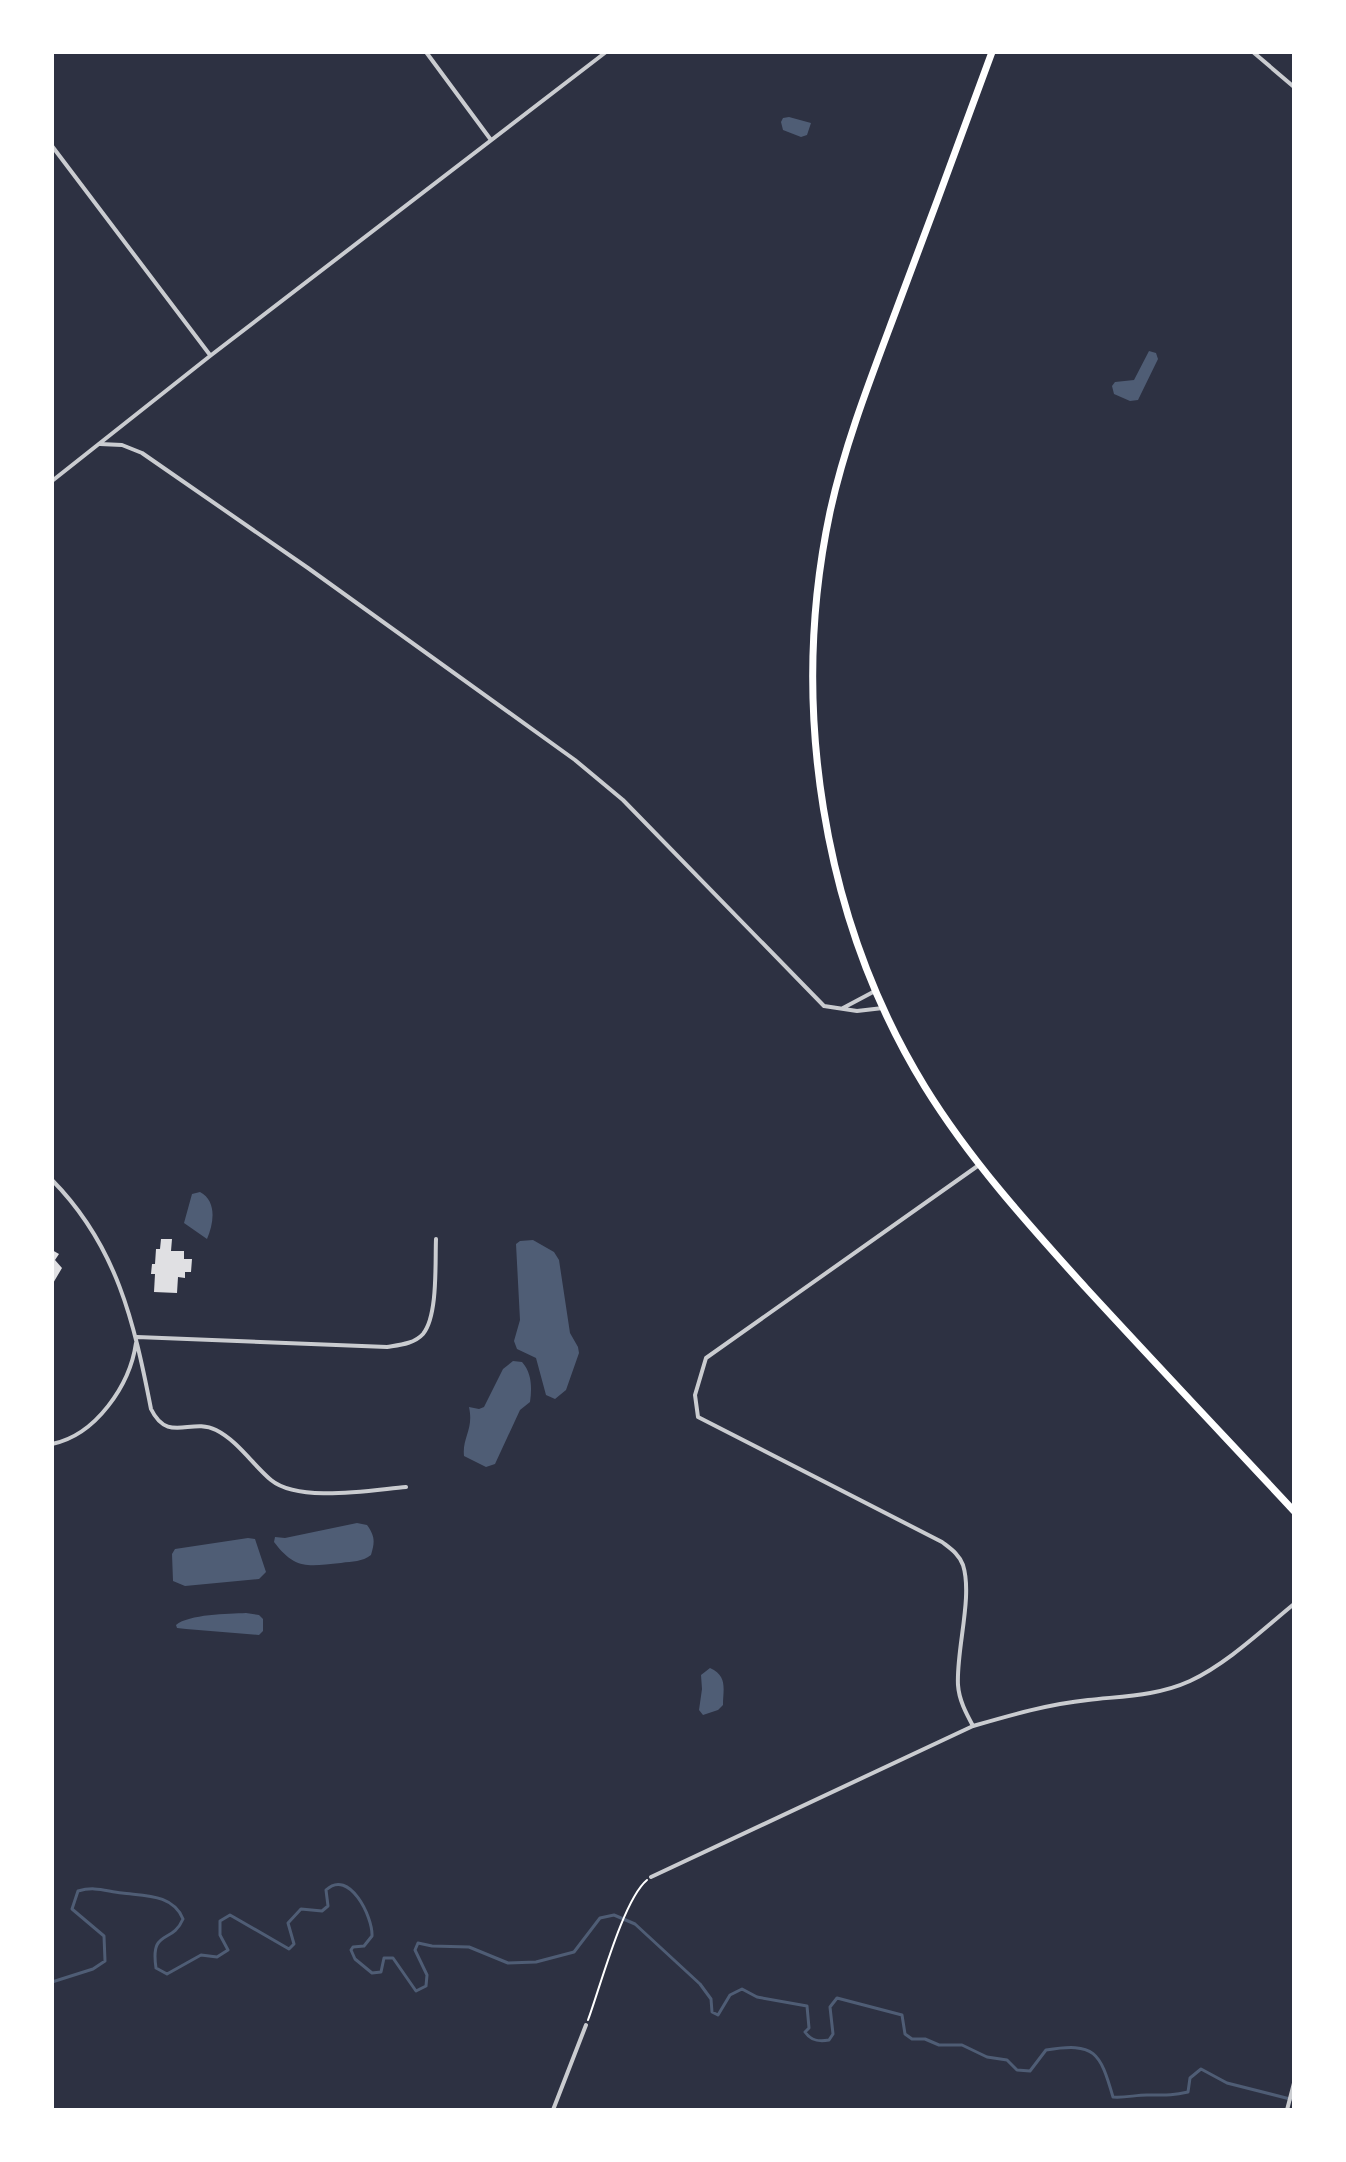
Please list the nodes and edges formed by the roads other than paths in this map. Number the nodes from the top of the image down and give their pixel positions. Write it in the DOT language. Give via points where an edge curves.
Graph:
graph roads {
  1 [pos="426,52"];
  2 [pos="606,52"];
  3 [pos="992,52"];
  4 [pos="1253,52"];
  5 [pos="1294,87"];
  6 [pos="491,140"];
  7 [pos="52,146"];
  8 [pos="210,356"];
  9 [pos="100,444"];
  10 [pos="52,481"];
  11 [pos="875,991"];
  12 [pos="883,1008"];
  13 [pos="841,1009"];
  14 [pos="979,1165"];
  15 [pos="52,1180"];
  16 [pos="436,1239"];
  17 [pos="137,1337"];
  18 [pos="52,1444"];
  19 [pos="406,1487"];
  20 [pos="1294,1511"];
  21 [pos="1293,1605"];
  22 [pos="973,1726"];
  23 [pos="651,1877"];
  24 [pos="586,2025"];
  25 [pos="1294,2083"];
  26 [pos="1287,2109"];
  27 [pos="553,2110"];
  1 -- 6 [label="street"];
  2 -- 6 [label="street"];
  3 -- 11 [label="highway" via="861,408 831,508 818,576 813,657 821,784 839,877"];
  4 -- 5 [label="street"];
  6 -- 8 [label="street"];
  7 -- 8 [label="street"];
  8 -- 9 [label="street"];
  9 -- 10 [label="street"];
  9 -- 13 [label="street" via="142,453 575,760 651,827 816,999"];
  11 -- 12 [label="highway"];
  11 -- 13 [label="street"];
  12 -- 13 [label="street"];
  12 -- 14 [label="highway" via="925,1087"];
  14 -- 20 [label="highway"];
  14 -- 22 [label="street" via="706,1358 695,1395 698,1417 956,1553 966,1580 958,1684"];
  15 -- 17 [label="street" via="85,1218 111,1261"];
  16 -- 17 [label="street" via="431,1319 422,1336 407,1344"];
  17 -- 18 [label="street" via="133,1363 106,1409"];
  17 -- 19 [label="street" via="151,1409 163,1426 216,1430 287,1489"];
  21 -- 22 [label="street" via="1218,1664 1166,1690 1072,1703"];
  22 -- 23 [label="street"];
  24 -- 27 [label="street"];
  25 -- 26 [label="street"];
}
